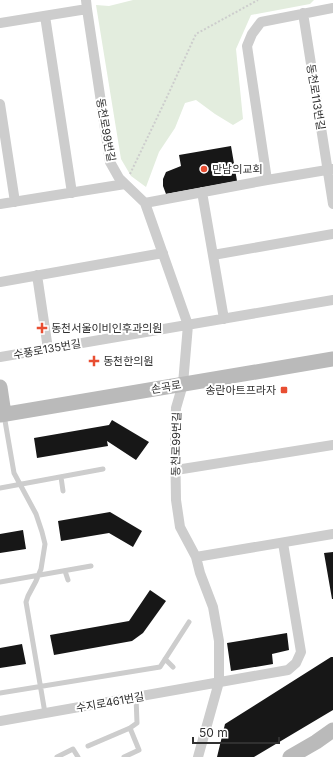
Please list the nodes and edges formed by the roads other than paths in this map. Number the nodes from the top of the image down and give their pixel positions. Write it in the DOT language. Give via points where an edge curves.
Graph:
graph roads {
  1 [pos="86,4"];
  2 [pos="333,8"];
  3 [pos="303,14"];
  4 [pos="45,16"];
  5 [pos="0,23"];
  6 [pos="0,104"];
  7 [pos="330,169"];
  8 [pos="267,180"];
  9 [pos="125,184"];
  10 [pos="202,192"];
  11 [pos="72,193"];
  12 [pos="15,202"];
  13 [pos="145,203"];
  14 [pos="0,204"];
  15 [pos="333,204"];
  16 [pos="333,234"];
  17 [pos="163,253"];
  18 [pos="213,255"];
  19 [pos="37,275"];
  20 [pos="0,282"];
  21 [pos="333,300"];
  22 [pos="224,319"];
  23 [pos="188,325"];
  24 [pos="48,349"];
  25 [pos="0,357"];
  26 [pos="333,359"];
  27 [pos="183,384"];
  28 [pos="0,387"];
  29 [pos="2,414"];
  30 [pos="333,445"];
  31 [pos="103,469"];
  32 [pos="176,470"];
  33 [pos="61,476"];
  34 [pos="21,484"];
  35 [pos="0,488"];
  36 [pos="63,491"];
  37 [pos="333,534"];
  38 [pos="283,543"];
  39 [pos="196,557"];
  40 [pos="91,566"];
  41 [pos="65,571"];
  42 [pos="38,575"];
  43 [pos="68,580"];
  44 [pos="0,582"];
  45 [pos="189,622"];
  46 [pos="165,659"];
  47 [pos="173,667"];
  48 [pos="219,682"];
  49 [pos="41,686"];
  50 [pos="0,693"];
  51 [pos="136,697"];
  52 [pos="45,713"];
  53 [pos="0,721"];
  54 [pos="130,728"];
  55 [pos="333,730"];
  56 [pos="88,746"];
  57 [pos="57,757"];
  58 [pos="78,757"];
  59 [pos="124,757"];
  60 [pos="198,757"];
  61 [pos="290,757"];
  1 -- 4 [label="street"];
  1 -- 9 [label="street, 동천로99번길" via="110,162"];
  2 -- 3 [label="street"];
  3 -- 7 [label="street, 동천로113번길"];
  3 -- 8 [label="street" via="261,22 247,46"];
  4 -- 5 [label="street"];
  4 -- 11 [label="street"];
  6 -- 12 [label="street"];
  7 -- 8 [label="street"];
  7 -- 15 [label="street, 동천로113번길"];
  8 -- 10 [label="street"];
  9 -- 11 [label="street"];
  9 -- 13 [label="street, 동천로99번길"];
  10 -- 13 [label="street"];
  10 -- 18 [label="street"];
  11 -- 12 [label="street"];
  12 -- 14 [label="street"];
  13 -- 17 [label="street, 동천로99번길"];
  16 -- 18 [label="street"];
  17 -- 19 [label="street"];
  17 -- 23 [label="street, 동천로99번길"];
  18 -- 22 [label="street"];
  19 -- 20 [label="street"];
  19 -- 24 [label="street"];
  21 -- 22 [label="street, 수풍로135번길"];
  22 -- 23 [label="street, 수풍로135번길"];
  23 -- 24 [label="street, 수풍로135번길"];
  23 -- 27 [label="street, 동천로99번길"];
  24 -- 25 [label="street, 수풍로135번길"];
  26 -- 27 [label="street, 손곡로"];
  27 -- 29 [label="street, 손곡로"];
  27 -- 32 [label="street, 동천로99번길" via="176,408"];
  28 -- 29 [label="street"];
  29 -- 34 [label="lane" via="14,473"];
  30 -- 32 [label="street"];
  31 -- 33 [label="lane"];
  32 -- 39 [label="street, 동천로99번길" via="176,500 180,527"];
  33 -- 34 [label="lane"];
  33 -- 36 [label="lane"];
  34 -- 35 [label="lane"];
  34 -- 42 [label="lane" via="36,514 45,544"];
  37 -- 38 [label="street"];
  38 -- 39 [label="street"];
  38 -- 48 [label="street, 수지로461번길" via="301,652 296,663 288,670"];
  39 -- 48 [label="street, 동천로99번길" via="213,607 219,641"];
  40 -- 41 [label="lane"];
  41 -- 42 [label="lane"];
  41 -- 43 [label="lane"];
  42 -- 44 [label="lane"];
  42 -- 49 [label="lane" via="26,602"];
  45 -- 46 [label="lane"];
  46 -- 47 [label="lane"];
  46 -- 49 [label="lane" via="160,667"];
  48 -- 51 [label="street, 수지로461번길"];
  48 -- 60 [label="street, 동천로99번길"];
  49 -- 50 [label="lane"];
  49 -- 52 [label="lane"];
  51 -- 52 [label="street, 수지로461번길"];
  51 -- 54 [label="lane" via="137,724"];
  52 -- 53 [label="street, 수지로461번길"];
  54 -- 56 [label="lane"];
  54 -- 59 [label="lane" via="139,750"];
  55 -- 61 [label="street"];
  57 -- 58 [label="lane" via="73,749"];
}
